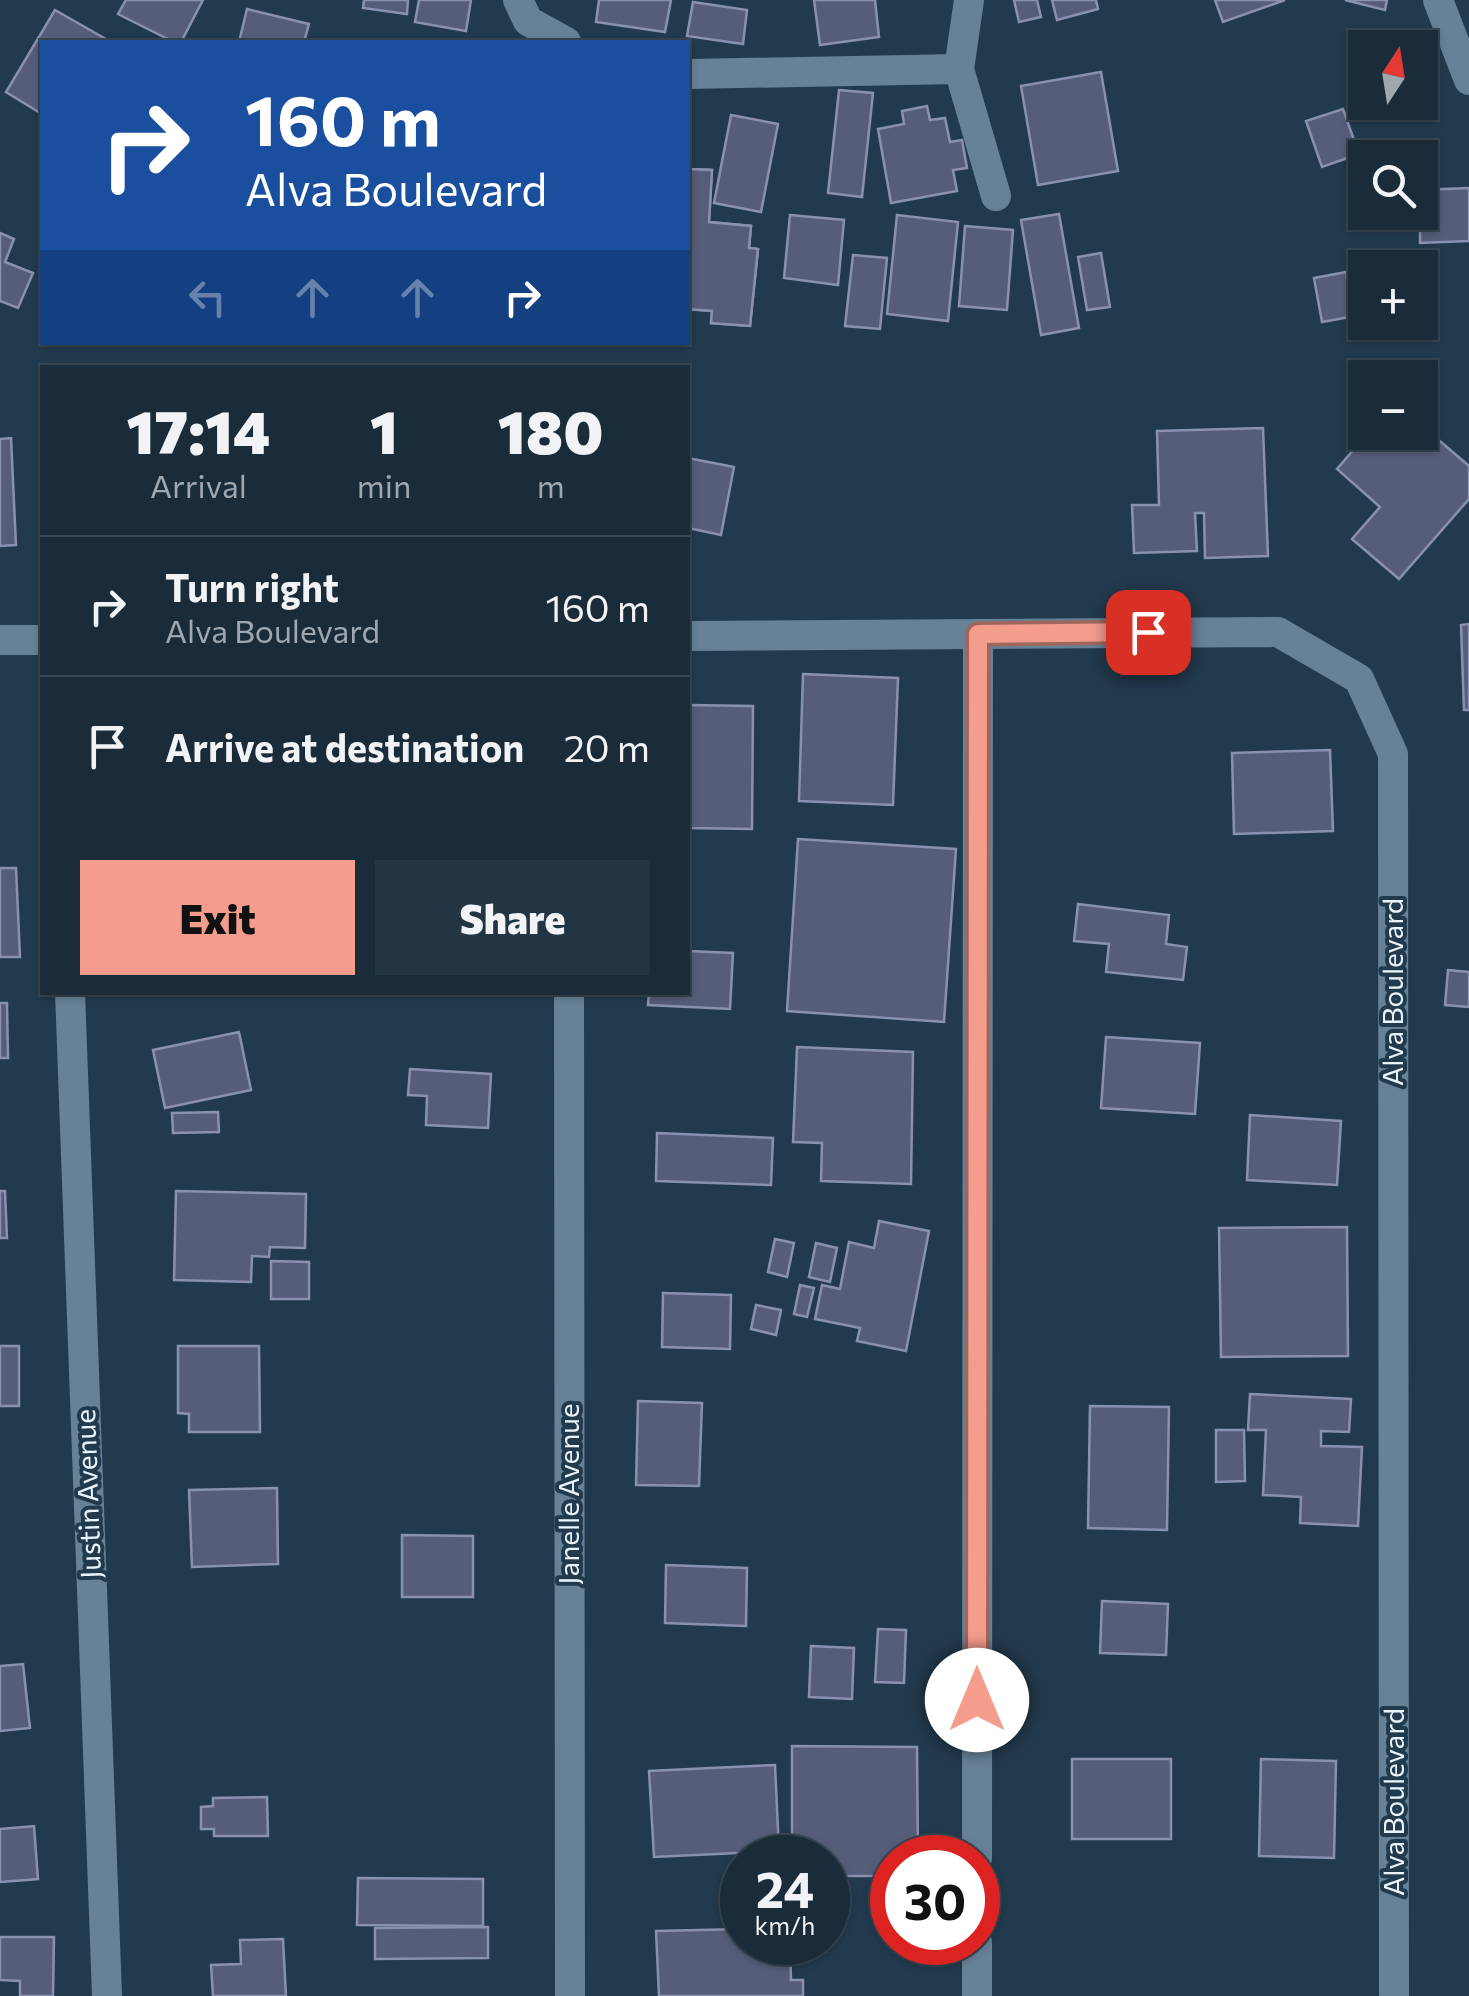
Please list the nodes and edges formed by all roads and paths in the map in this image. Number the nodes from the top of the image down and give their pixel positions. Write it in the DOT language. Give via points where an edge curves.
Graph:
graph roads {
  1 [pos="518,0"];
  2 [pos="969,0"];
  3 [pos="1438,0"];
  4 [pos="562,40"];
  5 [pos="959,70"];
  6 [pos="690,74"];
  7 [pos="1469,80"];
  8 [pos="996,196"];
  9 [pos="978,634"];
  10 [pos="690,636"];
  11 [pos="0,640"];
  12 [pos="40,640"];
  13 [pos="70,995"];
  14 [pos="569,995"];
  15 [pos="977,1835"];
  16 [pos="977,1965"];
  17 [pos="107,1996"];
  18 [pos="570,1996"];
  19 [pos="977,1996"];
  20 [pos="1394,1996"];
  1 -- 4 [label="street" via="528,21"];
  2 -- 5 [label="street"];
  3 -- 7 [label="street"];
  5 -- 6 [label="street"];
  5 -- 8 [label="street"];
  9 -- 10 [label="street, Alva Boulevard"];
  9 -- 15 [label="street"];
  9 -- 20 [label="street, Alva Boulevard" via="1278,632 1359,679 1393,754"];
  11 -- 12 [label="street"];
  13 -- 17 [label="street, Justin Avenue"];
  14 -- 18 [label="street, Janelle Avenue"];
  16 -- 19 [label="street"];
}
